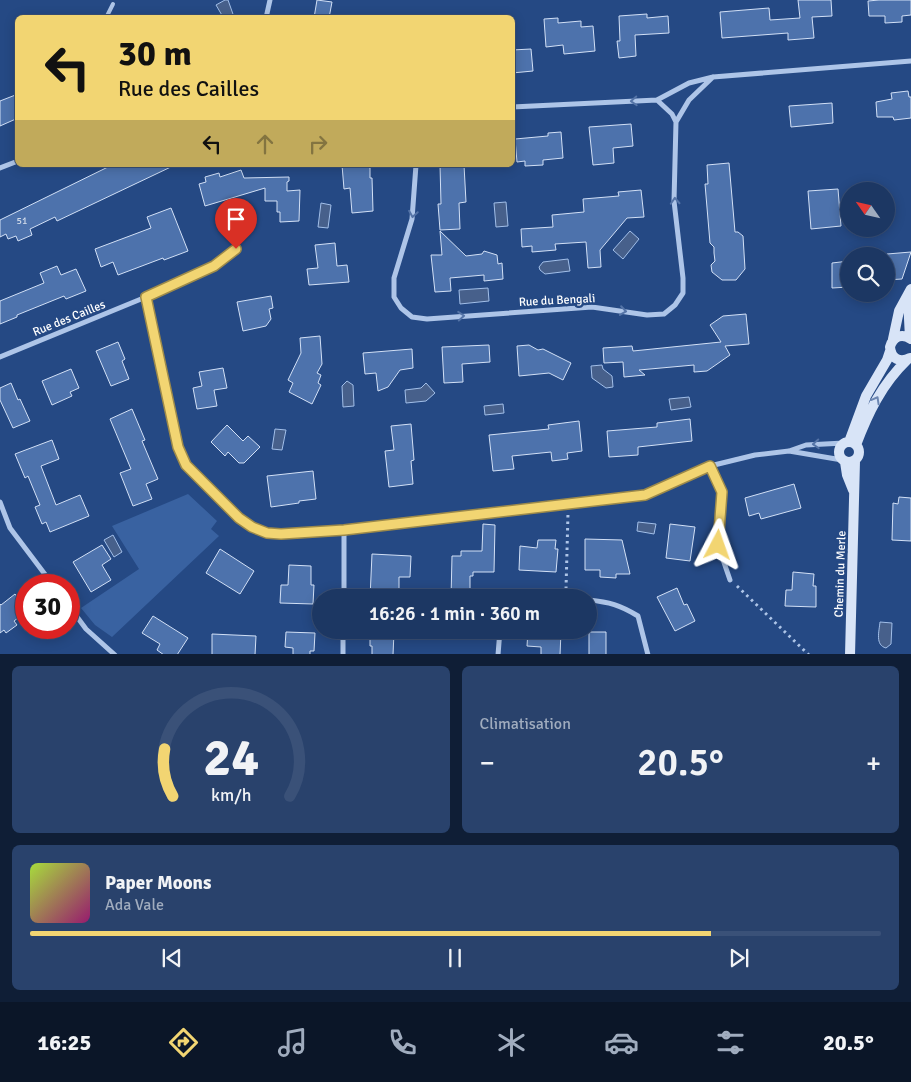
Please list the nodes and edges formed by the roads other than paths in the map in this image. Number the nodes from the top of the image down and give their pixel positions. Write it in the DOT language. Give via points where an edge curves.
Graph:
graph roads {
  1 [pos="270,0"];
  2 [pos="113,4"];
  3 [pos="108,15"];
  4 [pos="267,15"];
  5 [pos="911,61"];
  6 [pos="713,77"];
  7 [pos="657,100"];
  8 [pos="515,107"];
  9 [pos="676,122"];
  10 [pos="15,162"];
  11 [pos="416,167"];
  12 [pos="0,168"];
  13 [pos="236,249"];
  14 [pos="909,293"];
  15 [pos="146,297"];
  16 [pos="910,338"];
  17 [pos="893,339"];
  18 [pos="890,351"];
  19 [pos="0,357"];
  20 [pos="909,358"];
  21 [pos="849,443"];
  22 [pos="789,451"];
  23 [pos="847,461"];
  24 [pos="710,466"];
  25 [pos="0,502"];
  26 [pos="344,530"];
  27 [pos="45,574"];
  28 [pos="730,580"];
  29 [pos="344,589"];
  30 [pos="597,601"];
  31 [pos="80,621"];
  32 [pos="343,639"];
  33 [pos="499,639"];
  34 [pos="115,654"];
  35 [pos="343,654"];
  36 [pos="498,654"];
  37 [pos="648,654"];
  38 [pos="850,654"];
  1 -- 4 [label="street"];
  2 -- 3 [label="lane"];
  5 -- 6 [label="street"];
  6 -- 7 [label="street" via="689,83"];
  6 -- 9 [label="street, Rue du Bengali" via="689,100"];
  7 -- 8 [label="street, one-way"];
  7 -- 9 [label="street"];
  11 -- 9 [label="street, Rue du Bengali, one-way" via="412,219 394,278 394,297 412,317 427,319 592,307 647,315 664,314 683,293 674,201"];
  10 -- 12 [label="street"];
  13 -- 15 [label="street, Rue des Cailles" via="214,266"];
  14 -- 16 [label="street, Chemin du Merle"];
  14 -- 17 [label="street, Chemin du Merle" via="899,311"];
  15 -- 19 [label="street, Rue des Cailles"];
  15 -- 26 [label="street" via="178,447 186,465 252,527 267,533"];
  16 -- 17 [label="street, Chemin du Merle" via="901,336"];
  17 -- 18 [label="street, Chemin du Merle"];
  18 -- 20 [label="street, Chemin du Merle" via="897,360"];
  18 -- 21 [label="street, Chemin du Merle" via="866,396"];
  21 -- 20 [label="street, Chemin du Merle, one-way" via="892,375"];
  21 -- 22 [label="street, one-way" via="806,445"];
  21 -- 23 [label="street, Chemin du Merle" via="839,449 839,457"];
  21 -- 23 [label="street, Chemin du Merle" via="860,453"];
  22 -- 23 [label="street"];
  22 -- 24 [label="street"];
  23 -- 38 [label="street, Chemin du Merle" via="847,475 854,495"];
  24 -- 26 [label="street" via="645,495"];
  24 -- 28 [label="street" via="722,492 718,545"];
  25 -- 27 [label="street" via="10,528"];
  26 -- 29 [label="street"];
  30 -- 37 [label="street" via="611,602 638,616"];
  31 -- 34 [label="street"];
  32 -- 35 [label="street"];
  33 -- 36 [label="street"];
}
